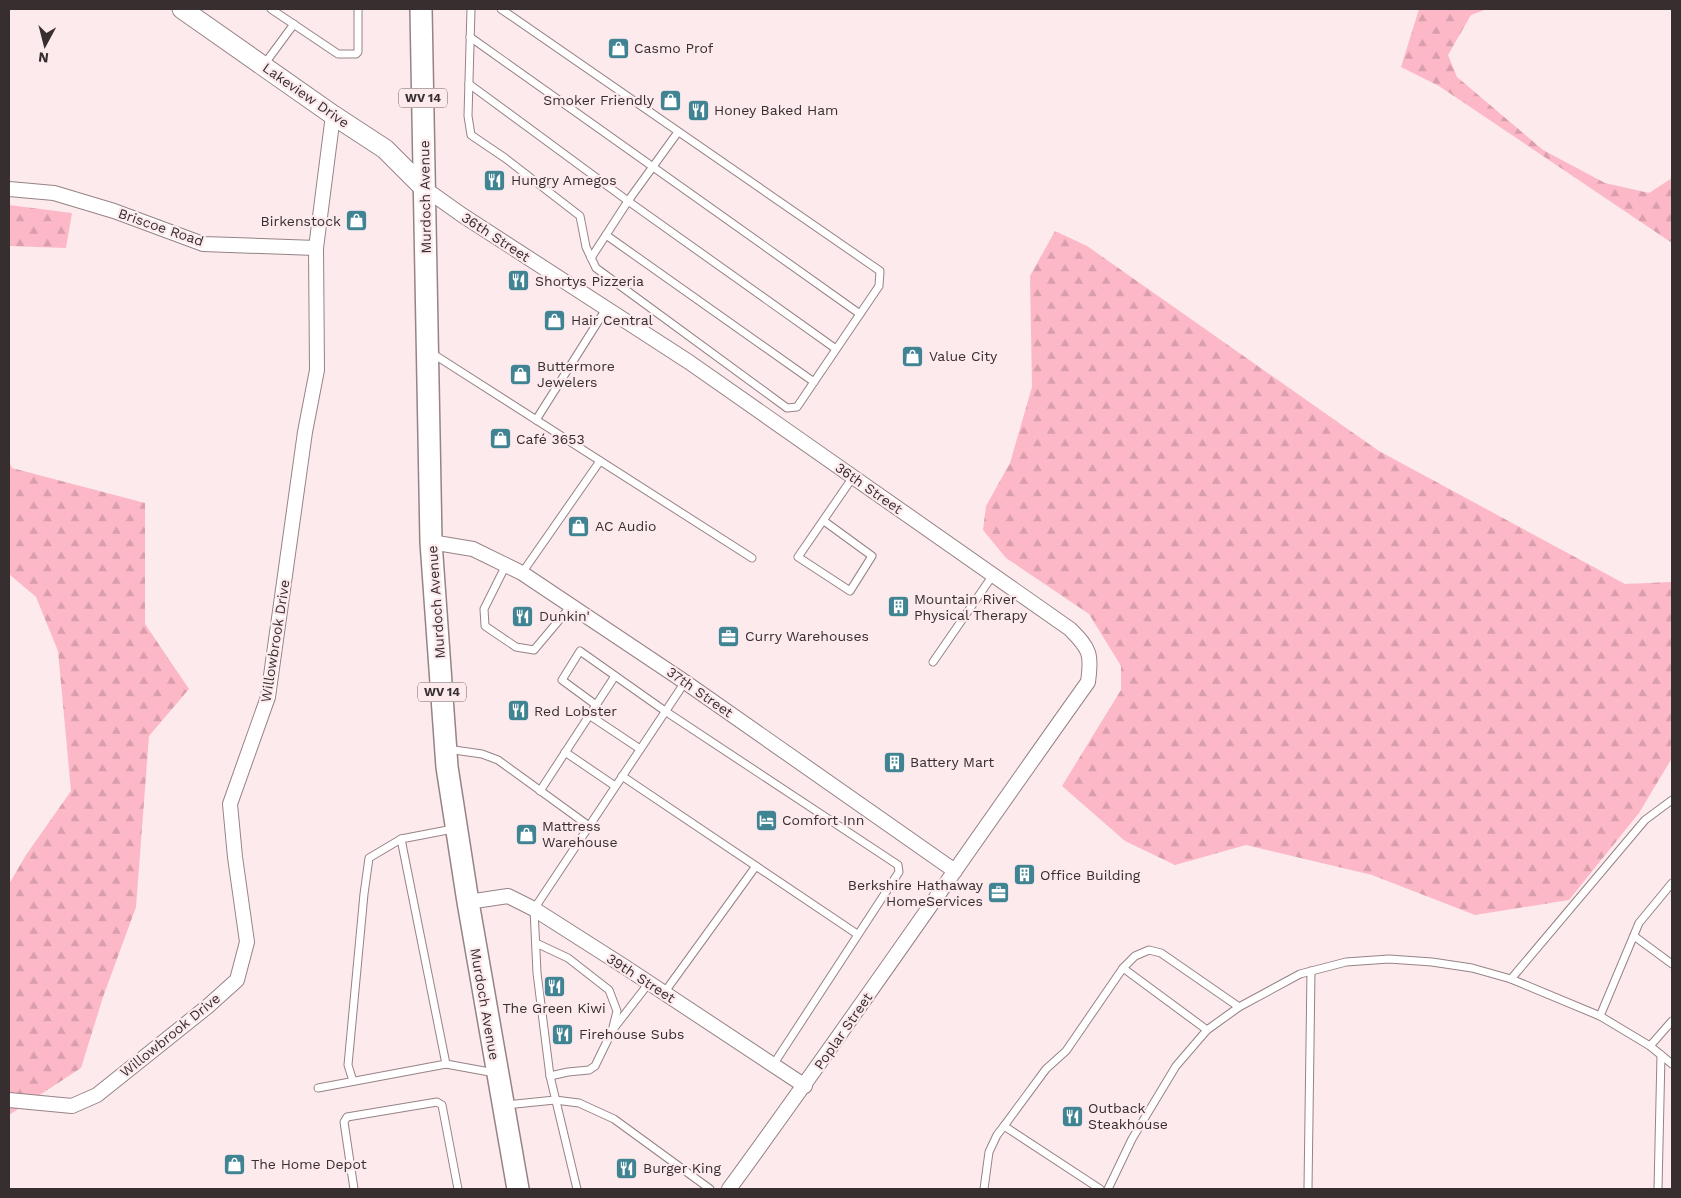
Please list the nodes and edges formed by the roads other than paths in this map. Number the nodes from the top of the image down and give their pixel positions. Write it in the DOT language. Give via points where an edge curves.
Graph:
graph roads {
  1 [pos="182,9"];
  2 [pos="271,9"];
  3 [pos="358,9"];
  4 [pos="421,9"];
  5 [pos="471,9"];
  6 [pos="501,9"];
  7 [pos="294,24"];
  8 [pos="470,37"];
  9 [pos="263,66"];
  10 [pos="469,84"];
  11 [pos="333,115"];
  12 [pos="678,132"];
  13 [pos="654,167"];
  14 [pos="424,188"];
  15 [pos="9,189"];
  16 [pos="628,201"];
  17 [pos="606,236"];
  18 [pos="316,248"];
  19 [pos="591,258"];
  20 [pos="606,309"];
  21 [pos="860,314"];
  22 [pos="836,349"];
  23 [pos="428,351"];
  24 [pos="814,382"];
  25 [pos="536,420"];
  26 [pos="600,461"];
  27 [pos="853,477"];
  28 [pos="824,521"];
  29 [pos="431,542"];
  30 [pos="752,558"];
  31 [pos="506,565"];
  32 [pos="522,573"];
  33 [pos="993,575"];
  34 [pos="571,606"];
  35 [pos="933,662"];
  36 [pos="615,676"];
  37 [pos="684,682"];
  38 [pos="596,705"];
  39 [pos="665,711"];
  40 [pos="589,715"];
  41 [pos="446,749"];
  42 [pos="640,749"];
  43 [pos="565,752"];
  44 [pos="622,776"];
  45 [pos="615,786"];
  46 [pos="540,791"];
  47 [pos="1672,800"];
  48 [pos="589,826"];
  49 [pos="457,829"];
  50 [pos="401,840"];
  51 [pos="756,866"];
  52 [pos="955,871"];
  53 [pos="1672,883"];
  54 [pos="468,902"];
  55 [pos="534,909"];
  56 [pos="857,934"];
  57 [pos="1634,936"];
  58 [pos="536,943"];
  59 [pos="1672,964"];
  60 [pos="1123,968"];
  61 [pos="1311,971"];
  62 [pos="1512,979"];
  63 [pos="649,983"];
  64 [pos="664,993"];
  65 [pos="1239,1007"];
  66 [pos="1600,1016"];
  67 [pos="1672,1021"];
  68 [pos="1207,1030"];
  69 [pos="612,1031"];
  70 [pos="1650,1046"];
  71 [pos="1661,1055"];
  72 [pos="446,1064"];
  73 [pos="1672,1064"];
  74 [pos="773,1065"];
  75 [pos="498,1073"];
  76 [pos="550,1076"];
  77 [pos="353,1081"];
  78 [pos="805,1086"];
  79 [pos="318,1088"];
  80 [pos="9,1100"];
  81 [pos="555,1100"];
  82 [pos="503,1105"];
  83 [pos="1004,1126"];
  84 [pos="707,1188"];
  85 [pos="354,1189"];
  86 [pos="458,1189"];
  87 [pos="518,1189"];
  88 [pos="577,1189"];
  89 [pos="729,1189"];
  90 [pos="984,1189"];
  91 [pos="1100,1189"];
  92 [pos="1108,1189"];
  93 [pos="1308,1189"];
  94 [pos="1658,1189"];
  1 -- 9 [label="street, Lakeview Drive"];
  2 -- 7 [label="lane"];
  3 -- 7 [label="lane" via="356,54 338,54"];
  4 -- 14 [label="main road, Murdoch Avenue / WV 14"];
  5 -- 8 [label="lane"];
  6 -- 12 [label="lane"];
  7 -- 9 [label="lane"];
  8 -- 10 [label="lane"];
  8 -- 13 [label="lane"];
  9 -- 11 [label="street, Lakeview Drive"];
  10 -- 16 [label="lane"];
  10 -- 19 [label="lane" via="471,135 580,216"];
  11 -- 14 [label="street, Lakeview Drive" via="385,149"];
  11 -- 18 [label="street, Willowbrook Drive"];
  12 -- 13 [label="lane"];
  12 -- 21 [label="lane" via="880,271 879,286"];
  13 -- 16 [label="lane"];
  13 -- 21 [label="lane"];
  14 -- 20 [label="street, 36th Street"];
  14 -- 23 [label="main road, Murdoch Avenue / WV 14"];
  15 -- 18 [label="street, Briscoe Road" via="62,196 114,211 203,244"];
  16 -- 17 [label="lane"];
  16 -- 22 [label="lane"];
  17 -- 19 [label="lane"];
  17 -- 24 [label="lane"];
  18 -- 80 [label="street, Willowbrook Drive" via="317,370 305,432 268,697 230,804 247,942 237,980 97,1095 72,1106"];
  19 -- 24 [label="lane" via="596,268 787,408 797,407"];
  20 -- 25 [label="lane"];
  20 -- 27 [label="street, 36th Street" via="689,362"];
  21 -- 22 [label="lane"];
  22 -- 24 [label="lane"];
  23 -- 25 [label="lane"];
  23 -- 29 [label="main road, Murdoch Avenue / WV 14"];
  25 -- 26 [label="lane"];
  26 -- 30 [label="lane"];
  26 -- 32 [label="lane"];
  27 -- 28 [label="lane"];
  27 -- 33 [label="street, 36th Street"];
  28 -- 28 [label="lane" via="798,557 850,591 872,556"];
  29 -- 31 [label="street, 37th Street" via="472,549"];
  29 -- 41 [label="main road, Murdoch Avenue / WV 14"];
  31 -- 32 [label="street, 37th Street"];
  31 -- 34 [label="lane" via="484,609 485,626 516,647 534,650"];
  32 -- 34 [label="street, 37th Street"];
  33 -- 35 [label="lane"];
  33 -- 52 [label="street, 36th Street" via="1070,629 1085,644 1090,663 1088,682"];
  34 -- 37 [label="street, 37th Street"];
  36 -- 38 [label="lane"];
  36 -- 38 [label="lane" via="580,651 562,680"];
  36 -- 39 [label="lane"];
  37 -- 39 [label="lane"];
  37 -- 52 [label="street, 37th Street"];
  38 -- 40 [label="lane"];
  39 -- 42 [label="lane"];
  39 -- 56 [label="lane" via="898,866 899,872"];
  40 -- 42 [label="lane"];
  40 -- 43 [label="lane"];
  41 -- 46 [label="lane" via="482,754 498,760"];
  41 -- 49 [label="main road, Murdoch Avenue / WV 14"];
  42 -- 44 [label="lane"];
  43 -- 45 [label="lane"];
  43 -- 46 [label="lane"];
  44 -- 45 [label="lane"];
  44 -- 51 [label="lane"];
  45 -- 48 [label="lane"];
  46 -- 48 [label="lane"];
  47 -- 62 [label="lane" via="1645,820"];
  48 -- 55 [label="lane"];
  49 -- 50 [label="lane"];
  49 -- 54 [label="main road, Murdoch Avenue / WV 14"];
  50 -- 72 [label="lane"];
  50 -- 77 [label="lane" via="369,858 348,1065"];
  51 -- 56 [label="lane"];
  51 -- 64 [label="lane"];
  52 -- 78 [label="street, Poplar Street"];
  53 -- 57 [label="lane" via="1639,923"];
  54 -- 55 [label="street, 39th Street" via="508,896"];
  54 -- 75 [label="main road, Murdoch Avenue / WV 14"];
  55 -- 58 [label="lane"];
  55 -- 63 [label="street, 39th Street"];
  56 -- 74 [label="lane"];
  57 -- 59 [label="lane"];
  57 -- 66 [label="lane"];
  58 -- 69 [label="lane" via="568,958 610,990 617,1010"];
  58 -- 76 [label="lane"];
  60 -- 65 [label="lane" via="1135,956 1149,950 1161,953"];
  60 -- 68 [label="lane"];
  60 -- 83 [label="lane" via="1066,1051 1046,1069"];
  61 -- 62 [label="lane" via="1346,962 1389,959 1464,967"];
  61 -- 65 [label="lane"];
  61 -- 93 [label="lane"];
  62 -- 66 [label="lane"];
  63 -- 64 [label="street, 39th Street"];
  63 -- 69 [label="lane"];
  64 -- 74 [label="street, 39th Street"];
  65 -- 68 [label="lane"];
  66 -- 70 [label="lane"];
  67 -- 70 [label="lane"];
  68 -- 92 [label="lane" via="1179,1062 1132,1139"];
  69 -- 76 [label="lane" via="595,1066 589,1070"];
  70 -- 71 [label="lane"];
  71 -- 73 [label="lane"];
  71 -- 94 [label="lane"];
  72 -- 75 [label="lane"];
  72 -- 77 [label="lane"];
  74 -- 78 [label="street, 39th Street"];
  75 -- 82 [label="main road, Murdoch Avenue / WV 14"];
  76 -- 81 [label="lane"];
  77 -- 79 [label="lane"];
  78 -- 89 [label="street, Poplar Street"];
  81 -- 82 [label="lane"];
  81 -- 84 [label="lane" via="579,1103 614,1119"];
  81 -- 88 [label="lane"];
  82 -- 87 [label="main road, Murdoch Avenue / WV 14"];
  83 -- 90 [label="lane" via="989,1152"];
  83 -- 91 [label="lane"];
  85 -- 86 [label="lane" via="344,1122 347,1117 437,1102 442,1105"];
}
